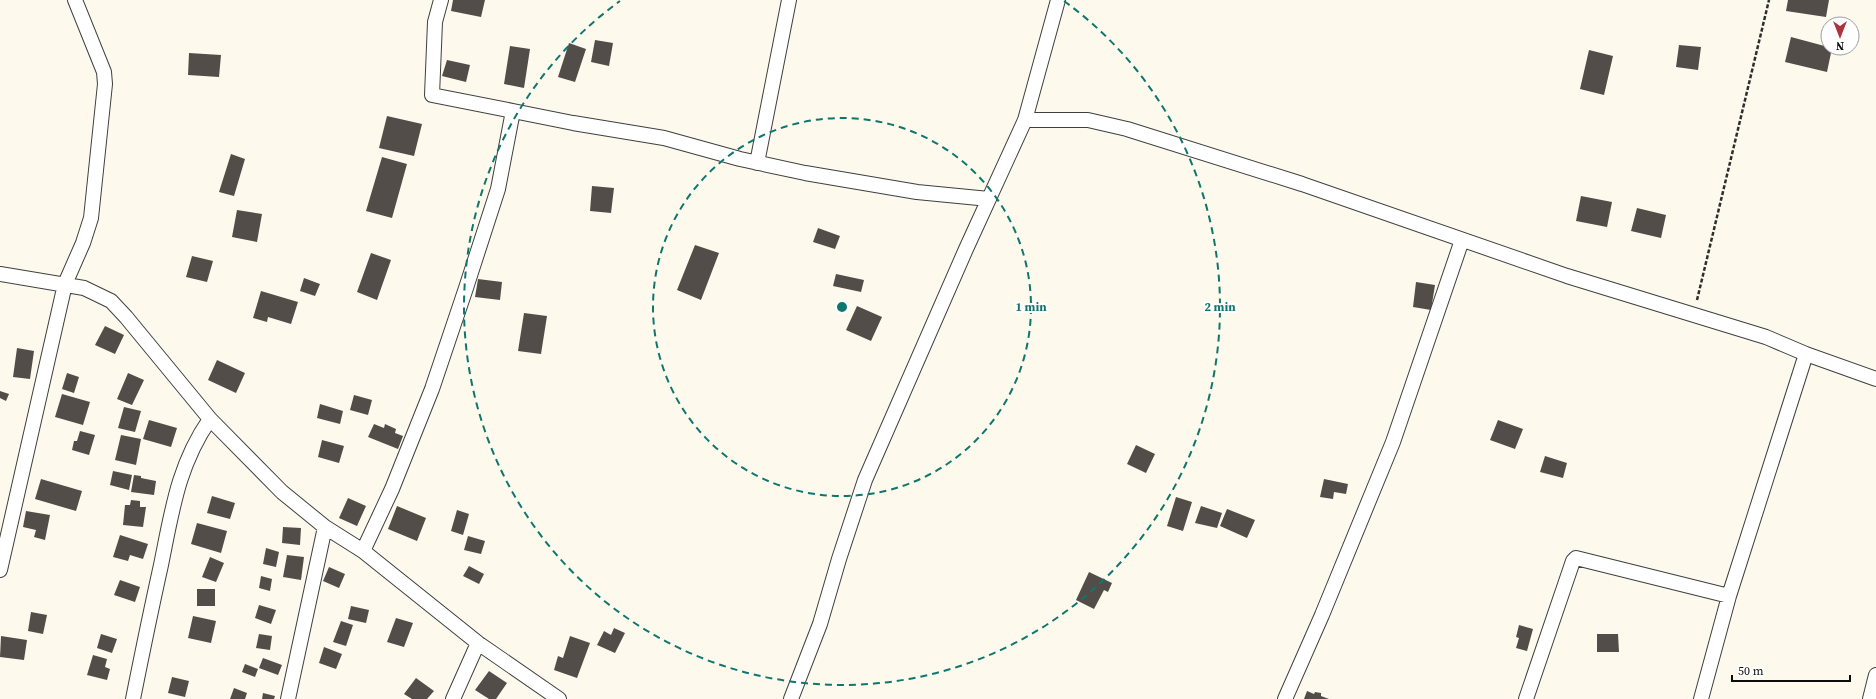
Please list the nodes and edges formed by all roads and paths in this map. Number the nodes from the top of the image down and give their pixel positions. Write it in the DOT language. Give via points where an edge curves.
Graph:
graph roads {
  1 [pos="75,0"];
  2 [pos="441,0"];
  3 [pos="789,0"];
  4 [pos="1058,0"];
  5 [pos="1769,0"];
  6 [pos="513,110"];
  7 [pos="1025,120"];
  8 [pos="757,163"];
  9 [pos="989,199"];
  10 [pos="1462,240"];
  11 [pos="0,274"];
  12 [pos="65,284"];
  13 [pos="1694,314"];
  14 [pos="1806,354"];
  15 [pos="1876,379"];
  16 [pos="210,419"];
  17 [pos="325,527"];
  18 [pos="363,551"];
  19 [pos="0,570"];
  20 [pos="1730,596"];
  21 [pos="478,643"];
  22 [pos="1876,675"];
  23 [pos="133,699"];
  24 [pos="288,699"];
  25 [pos="453,699"];
  26 [pos="558,699"];
  27 [pos="791,699"];
  28 [pos="1285,699"];
  29 [pos="1526,699"];
  30 [pos="1701,699"];
  31 [pos="1870,699"];
  1 -- 12 [label="street" via="102,64 105,84 91,218"];
  2 -- 6 [label="street" via="435,22 432,95"];
  3 -- 8 [label="street"];
  4 -- 7 [label="street"];
  5 -- 13 [label="path"];
  6 -- 8 [label="street" via="664,138"];
  6 -- 18 [label="street" via="498,189 432,389 392,489"];
  7 -- 9 [label="street"];
  7 -- 10 [label="street" via="1088,120 1126,129 1302,184"];
  8 -- 9 [label="street" via="805,174 917,192"];
  9 -- 27 [label="street" via="865,480 820,624"];
  10 -- 13 [label="street" via="1567,276"];
  10 -- 28 [label="street" via="1393,442"];
  11 -- 12 [label="street"];
  12 -- 16 [label="street" via="84,288 111,301"];
  12 -- 19 [label="street"];
  13 -- 14 [label="street" via="1766,337"];
  14 -- 15 [label="street"];
  14 -- 20 [label="street"];
  16 -- 17 [label="street" via="282,492"];
  16 -- 23 [label="street" via="198,436 184,466"];
  17 -- 18 [label="street"];
  17 -- 24 [label="street"];
  18 -- 21 [label="street"];
  20 -- 29 [label="street" via="1576,558 1572,561 1562,589"];
  20 -- 30 [label="street"];
  21 -- 25 [label="street"];
  21 -- 26 [label="street"];
  22 -- 31 [label="street"];
}
